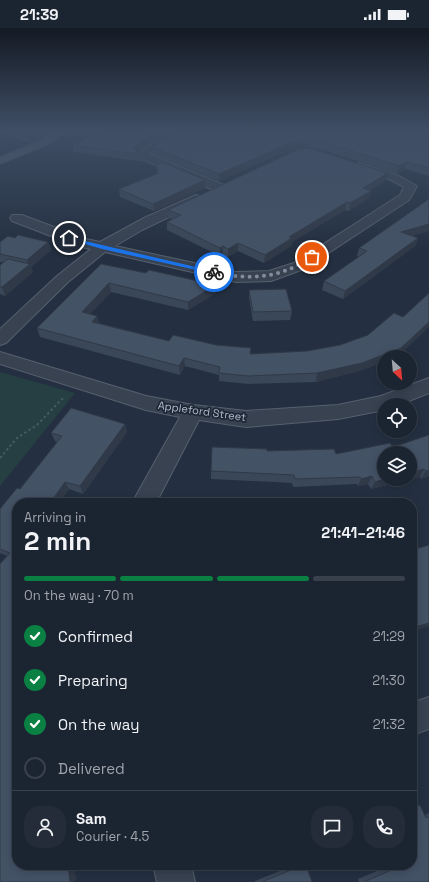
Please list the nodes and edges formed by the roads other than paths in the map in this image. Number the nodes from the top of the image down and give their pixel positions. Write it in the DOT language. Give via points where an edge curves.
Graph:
graph roads {
  1 [pos="178,171"];
  2 [pos="374,171"];
  3 [pos="234,182"];
  4 [pos="220,188"];
  5 [pos="16,218"];
  6 [pos="102,248"];
  7 [pos="0,339"];
  8 [pos="0,358"];
  9 [pos="429,384"];
  10 [pos="192,412"];
  11 [pos="147,498"];
  12 [pos="429,713"];
  13 [pos="417,717"];
  14 [pos="173,870"];
  15 [pos="176,882"];
  1 -- 4 [label="street"];
  2 -- 6 [label="street" via="411,186 404,197 299,266 271,276 236,277"];
  3 -- 4 [label="street"];
  4 -- 6 [label="street" via="135,227"];
  5 -- 6 [label="street"];
  6 -- 7 [label="street" via="71,272"];
  8 -- 10 [label="street, Appleford Street" via="146,403"];
  9 -- 10 [label="street, Appleford Street" via="384,403 338,412 246,419"];
  10 -- 11 [label="street"];
  12 -- 13 [label="street"];
  14 -- 15 [label="street"];
}
